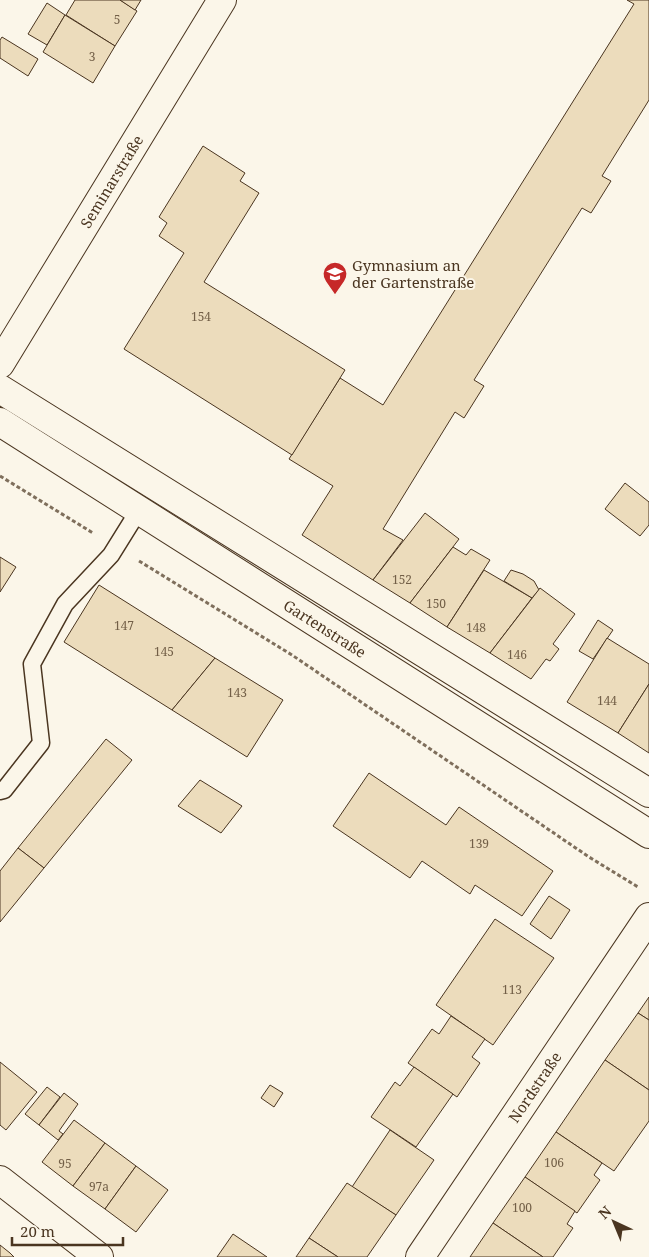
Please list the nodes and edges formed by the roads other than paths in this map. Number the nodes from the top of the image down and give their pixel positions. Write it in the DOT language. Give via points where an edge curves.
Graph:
graph roads {
  1 [pos="222,0"];
  2 [pos="0,364"];
  3 [pos="0,389"];
  4 [pos="0,422"];
  5 [pos="139,510"];
  6 [pos="0,791"];
  7 [pos="649,793"];
  8 [pos="649,834"];
  9 [pos="649,916"];
  10 [pos="0,1180"];
  11 [pos="99,1257"];
  12 [pos="420,1257"];
  1 -- 2 [label="main road, Seminarstraße"];
  3 -- 7 [label="main road, Gartenstraße"];
  4 -- 5 [label="main road, Gartenstraße"];
  5 -- 6 [label="lane" via="111,555 65,604 32,664 41,743"];
  5 -- 8 [label="main road, Gartenstraße"];
  9 -- 12 [label="main road, Nordstraße"];
  10 -- 11 [label="main road"];
}
